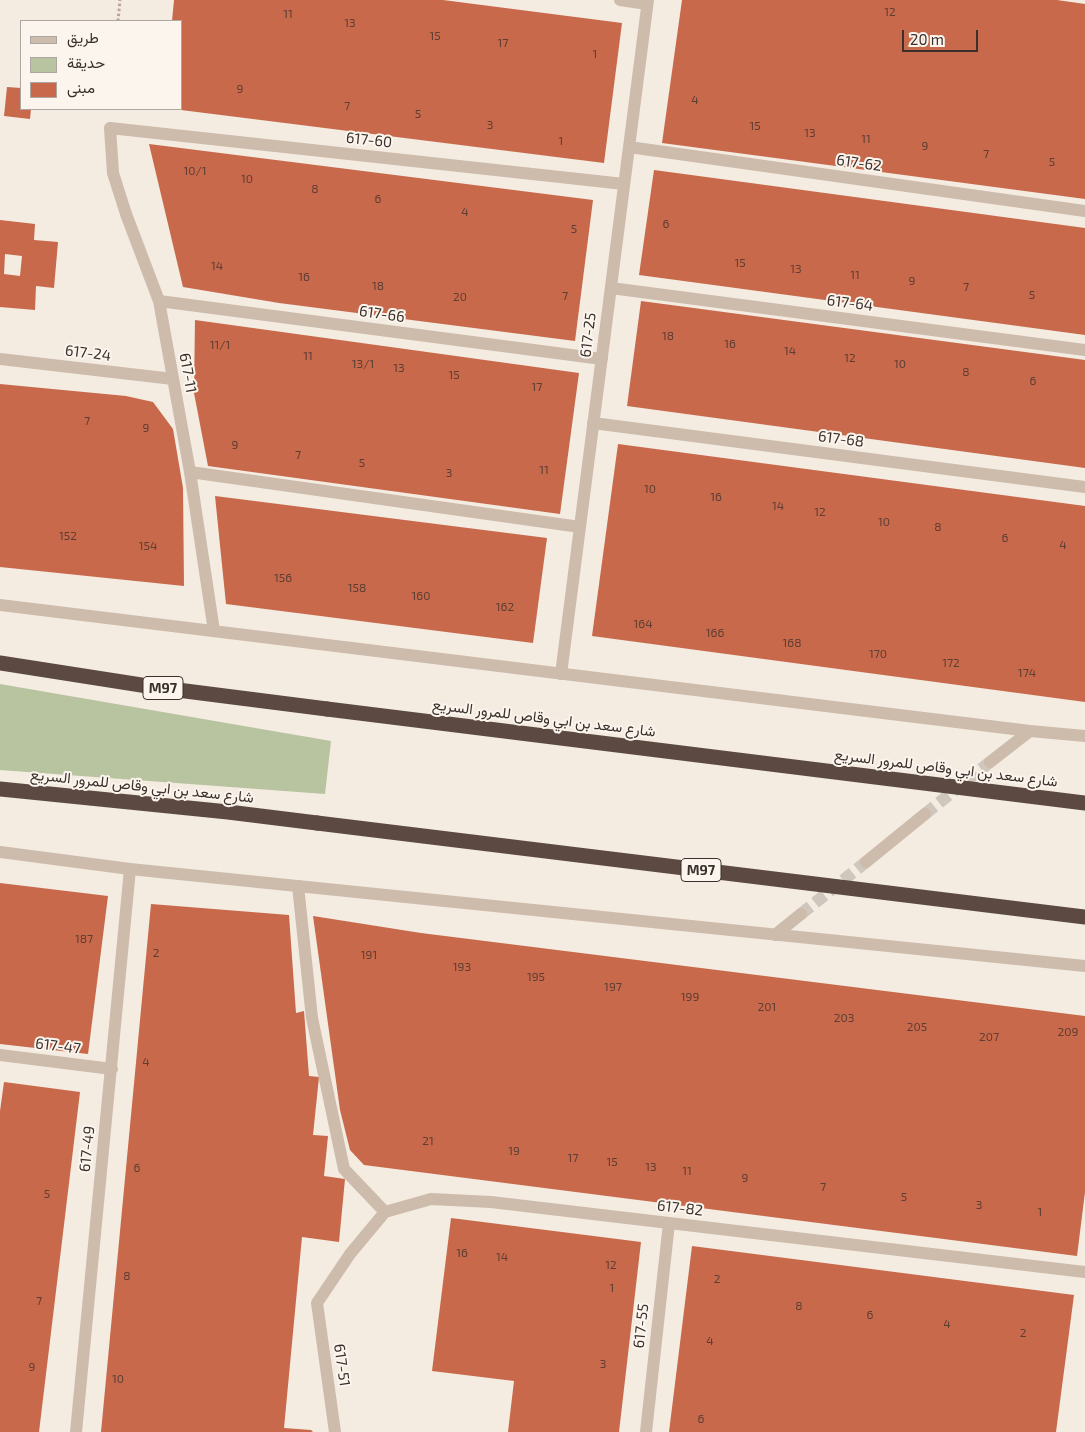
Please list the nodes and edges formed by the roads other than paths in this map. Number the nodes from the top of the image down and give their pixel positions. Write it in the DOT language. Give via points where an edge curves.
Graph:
graph roads {
  1 [pos="620,0"];
  2 [pos="647,2"];
  3 [pos="110,128"];
  4 [pos="629,146"];
  5 [pos="624,184"];
  6 [pos="1085,211"];
  7 [pos="611,288"];
  8 [pos="159,301"];
  9 [pos="1085,350"];
  10 [pos="0,359"];
  11 [pos="602,359"];
  12 [pos="173,379"];
  13 [pos="593,423"];
  14 [pos="190,472"];
  15 [pos="1085,487"];
  16 [pos="580,526"];
  17 [pos="0,605"];
  18 [pos="214,631"];
  19 [pos="0,663"];
  20 [pos="561,674"];
  21 [pos="1030,731"];
  22 [pos="1085,736"];
  23 [pos="990,762"];
  24 [pos="0,789"];
  25 [pos="1085,803"];
  26 [pos="925,814"];
  27 [pos="0,852"];
  28 [pos="866,862"];
  29 [pos="130,869"];
  30 [pos="298,886"];
  31 [pos="801,914"];
  32 [pos="1085,917"];
  33 [pos="775,935"];
  34 [pos="1085,966"];
  35 [pos="0,1055"];
  36 [pos="112,1069"];
  37 [pos="385,1212"];
  38 [pos="669,1223"];
  39 [pos="1085,1272"];
  40 [pos="76,1432"];
  41 [pos="335,1432"];
  42 [pos="646,1432"];
  1 -- 2 [label="street"];
  2 -- 4 [label="street, 617-25"];
  3 -- 5 [label="street, 617-60"];
  3 -- 8 [label="street, 617-11" via="113,173"];
  4 -- 5 [label="street, 617-25"];
  4 -- 6 [label="street, 617-62"];
  5 -- 7 [label="street, 617-25"];
  7 -- 9 [label="street, 617-64"];
  7 -- 11 [label="street, 617-25"];
  8 -- 11 [label="street, 617-66"];
  8 -- 12 [label="street, 617-11"];
  10 -- 12 [label="street, 617-24"];
  11 -- 13 [label="street, 617-25"];
  12 -- 14 [label="street, 617-11"];
  13 -- 15 [label="street, 617-68"];
  13 -- 16 [label="street, 617-25"];
  14 -- 16 [label="street"];
  14 -- 18 [label="street, 617-11"];
  16 -- 20 [label="street, 617-25"];
  17 -- 18 [label="street"];
  18 -- 20 [label="street"];
  19 -- 25 [label="highway, شارع سعد بن ابي وقاص للمرور السريع / M97, bridge" via="327,709"];
  20 -- 21 [label="street"];
  21 -- 22 [label="street"];
  21 -- 23 [label="street"];
  24 -- 32 [label="highway, شارع سعد بن ابي وقاص للمرور السريع / M97, bridge" via="228,812"];
  26 -- 28 [label="street"];
  27 -- 29 [label="street"];
  29 -- 30 [label="street"];
  29 -- 36 [label="street, 617-49"];
  30 -- 33 [label="street"];
  30 -- 37 [label="street" via="312,1018 344,1168"];
  31 -- 33 [label="street"];
  33 -- 34 [label="street"];
  35 -- 36 [label="street, 617-47"];
  36 -- 40 [label="street, 617-49"];
  37 -- 38 [label="street, 617-82" via="431,1199 491,1202"];
  37 -- 41 [label="street, 617-51" via="350,1254 317,1303"];
  38 -- 39 [label="street, 617-82"];
  38 -- 42 [label="street, 617-55"];
}
